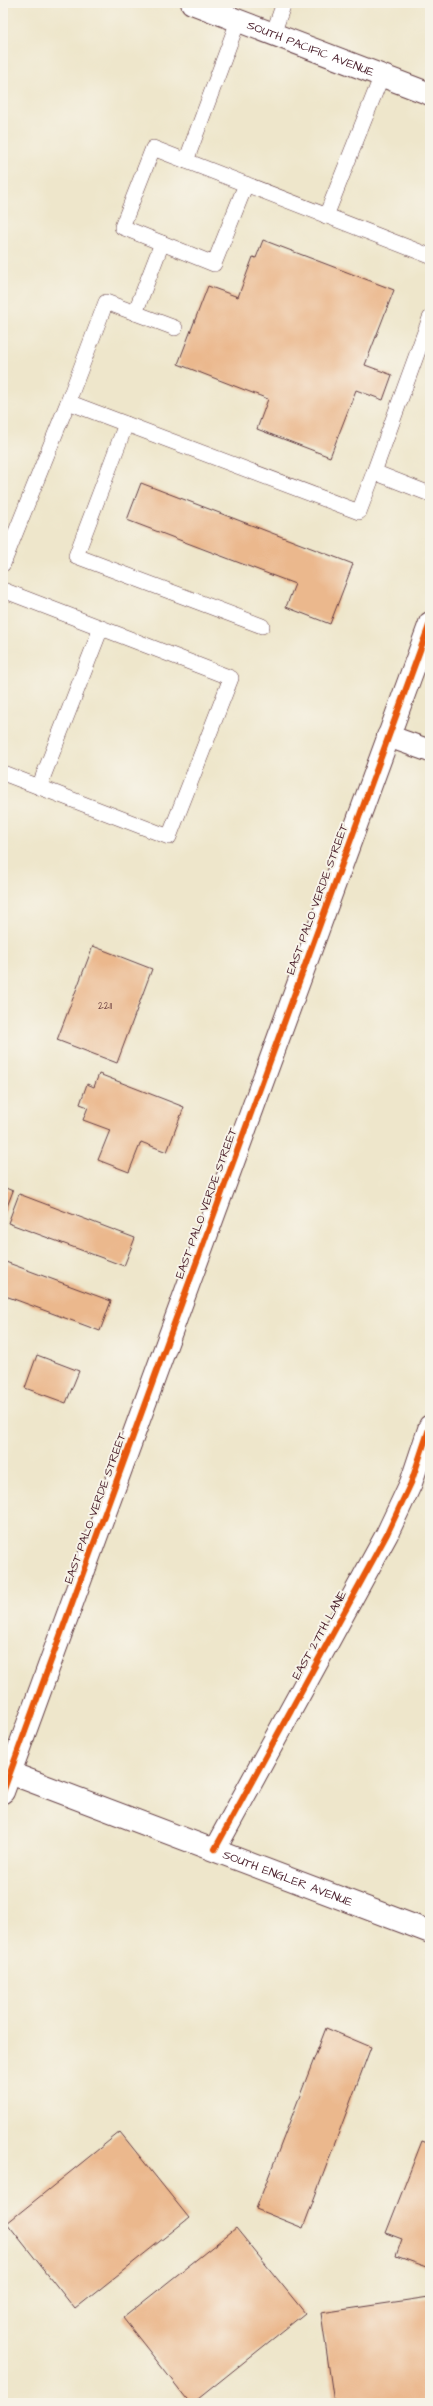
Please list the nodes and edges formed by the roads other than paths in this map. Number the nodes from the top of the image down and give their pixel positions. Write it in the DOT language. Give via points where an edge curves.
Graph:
graph roads {
  1 [pos="192,3"];
  2 [pos="284,3"];
  3 [pos="238,21"];
  4 [pos="273,34"];
  5 [pos="382,75"];
  6 [pos="430,94"];
  7 [pos="186,161"];
  8 [pos="246,184"];
  9 [pos="326,216"];
  10 [pos="162,243"];
  11 [pos="430,256"];
  12 [pos="135,313"];
  13 [pos="430,318"];
  14 [pos="175,328"];
  15 [pos="68,402"];
  16 [pos="126,424"];
  17 [pos="374,472"];
  18 [pos="430,494"];
  19 [pos="3,564"];
  20 [pos="3,590"];
  21 [pos="430,623"];
  22 [pos="262,626"];
  23 [pos="102,628"];
  24 [pos="388,736"];
  25 [pos="430,751"];
  26 [pos="3,773"];
  27 [pos="39,787"];
  28 [pos="430,1426"];
  29 [pos="7,1782"];
  30 [pos="215,1849"];
  31 [pos="430,1932"];
  1 -- 3 [label="street, SOUTH PACIFIC AVENUE"];
  2 -- 4 [label="lane"];
  3 -- 4 [label="street, SOUTH PACIFIC AVENUE"];
  3 -- 7 [label="lane"];
  4 -- 5 [label="street, SOUTH PACIFIC AVENUE"];
  5 -- 6 [label="street, SOUTH PACIFIC AVENUE"];
  5 -- 9 [label="lane"];
  7 -- 8 [label="lane"];
  7 -- 10 [label="lane" via="152,148 122,227"];
  8 -- 9 [label="lane"];
  8 -- 10 [label="lane" via="214,264"];
  9 -- 11 [label="lane"];
  10 -- 12 [label="lane"];
  12 -- 14 [label="lane"];
  12 -- 15 [label="lane" via="106,302"];
  13 -- 17 [label="lane"];
  15 -- 16 [label="lane"];
  15 -- 19 [label="lane"];
  16 -- 17 [label="lane" via="358,512"];
  16 -- 22 [label="lane" via="76,556"];
  17 -- 18 [label="lane"];
  20 -- 23 [label="lane"];
  21 -- 24 [label="street, EAST PALO VERDE STREET"];
  23 -- 27 [label="lane"];
  23 -- 27 [label="lane" via="231,678 169,837"];
  24 -- 25 [label="street"];
  24 -- 29 [label="street, EAST PALO VERDE STREET"];
  26 -- 27 [label="lane"];
  28 -- 30 [label="street, EAST 27TH LANE" via="411,1483 386,1534"];
  29 -- 30 [label="street, SOUTH ENGLER AVENUE"];
  30 -- 31 [label="street, SOUTH ENGLER AVENUE"];
}
